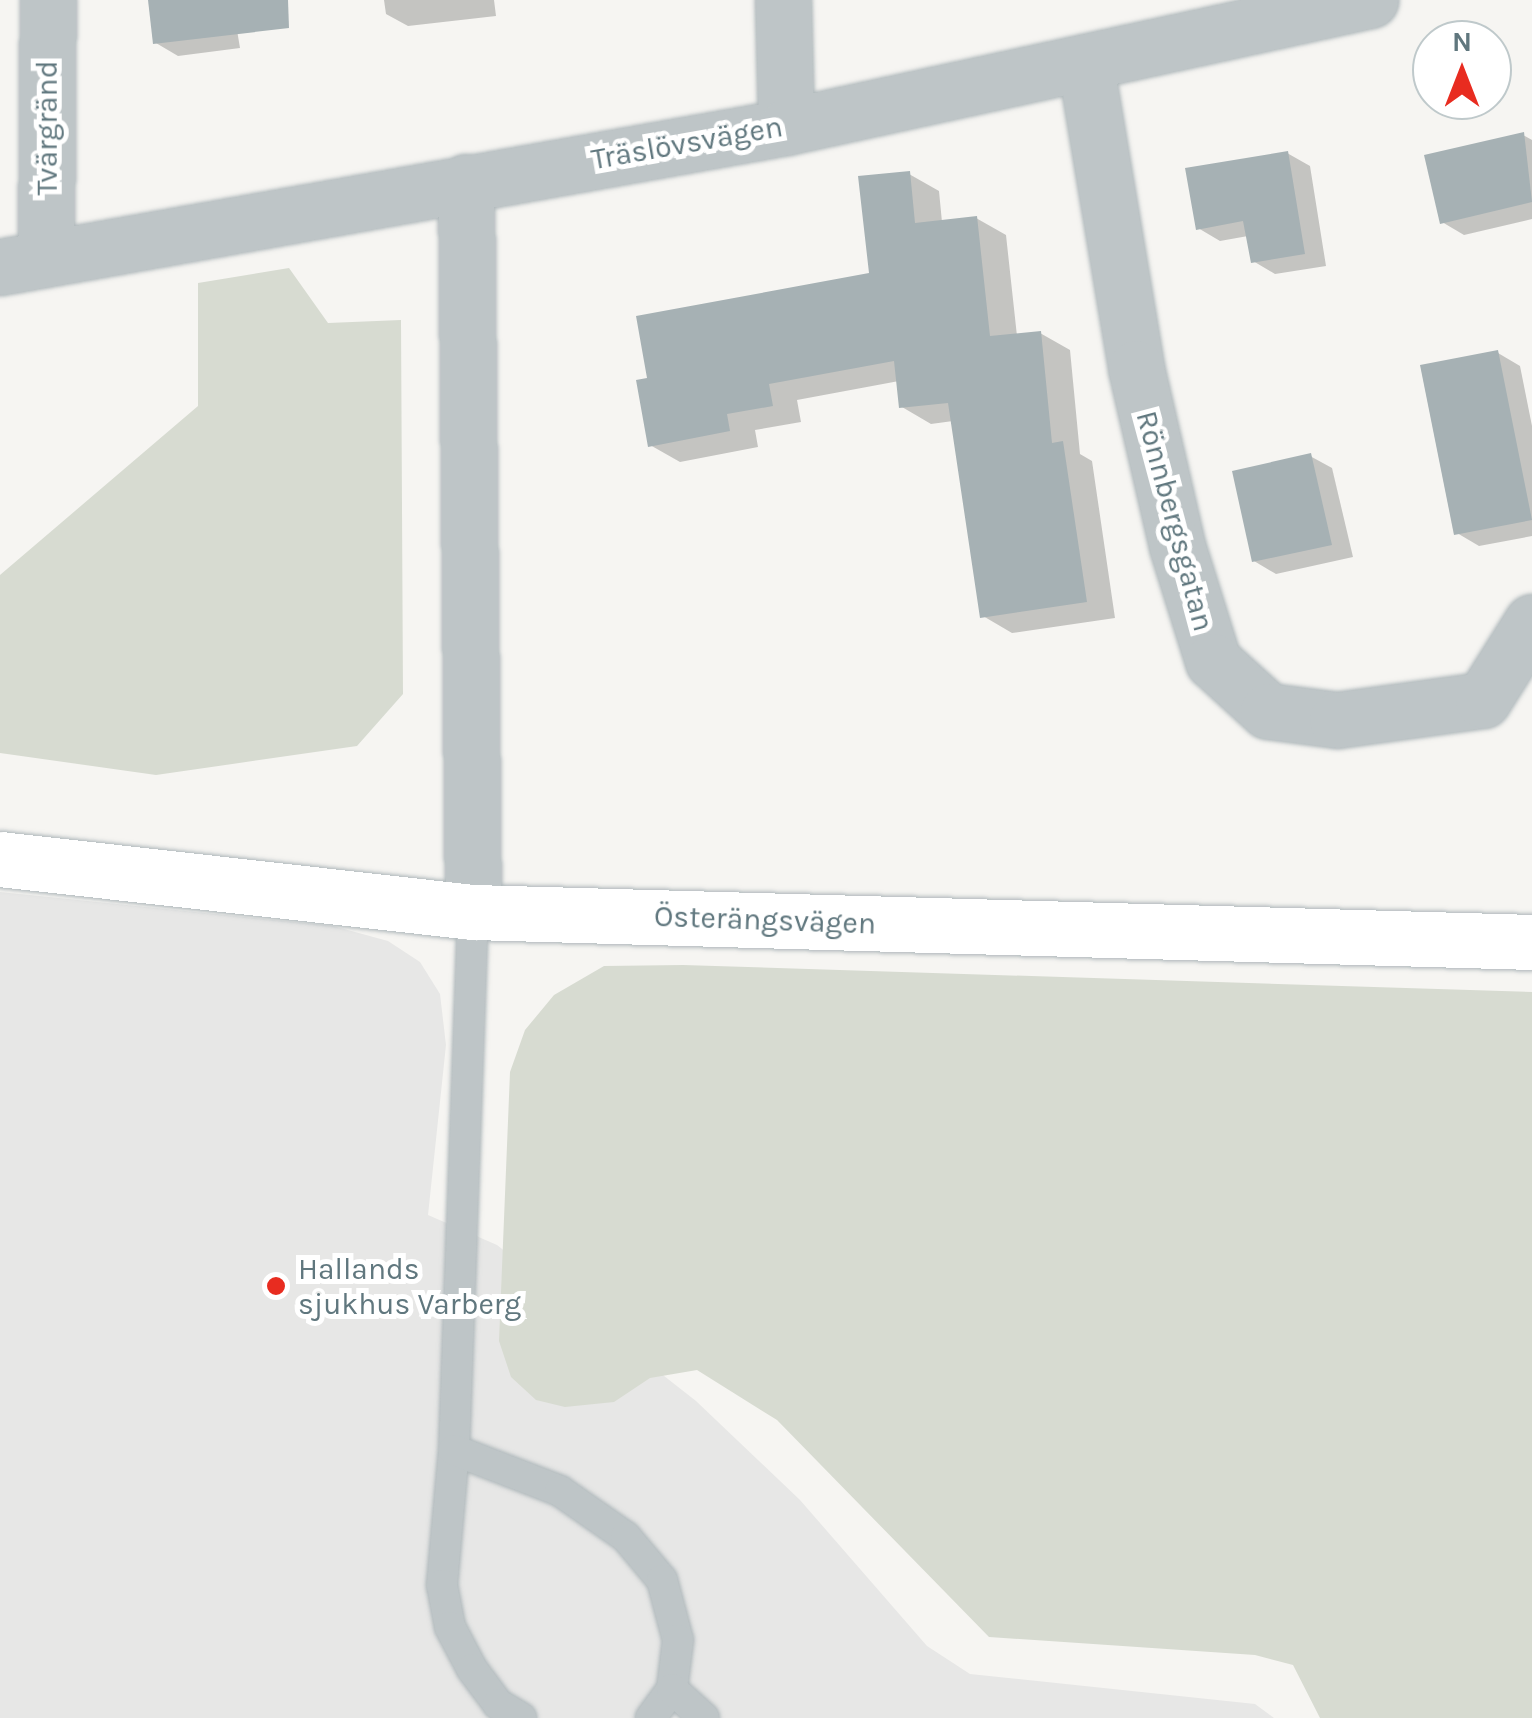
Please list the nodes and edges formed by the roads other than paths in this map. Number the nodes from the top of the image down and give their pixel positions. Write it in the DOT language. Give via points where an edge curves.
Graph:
graph roads {
  1 [pos="48,0"];
  2 [pos="783,0"];
  3 [pos="1370,0"];
  4 [pos="1084,62"];
  5 [pos="786,126"];
  6 [pos="466,182"];
  7 [pos="23,262"];
  8 [pos="1532,622"];
  9 [pos="0,824"];
  10 [pos="0,859"];
  11 [pos="472,894"];
  12 [pos="1532,907"];
  13 [pos="1532,942"];
  14 [pos="454,1450"];
  15 [pos="672,1690"];
  16 [pos="521,1718"];
  17 [pos="651,1718"];
  18 [pos="704,1718"];
  1 -- 7 [label="street, Tvärgränd"];
  2 -- 5 [label="street"];
  3 -- 4 [label="street, Träslövsvägen"];
  4 -- 5 [label="street, Träslövsvägen"];
  4 -- 8 [label="street, Rönnbergsgatan" via="1136,368 1177,546 1213,660 1268,710 1337,720 1483,700"];
  5 -- 6 [label="street, Träslövsvägen"];
  6 -- 7 [label="street, Träslövsvägen"];
  6 -- 11 [label="street"];
  9 -- 11 [label="street, Österängsvägen"];
  10 -- 11 [label="street, Österängsvägen"];
  11 -- 12 [label="street, Österängsvägen"];
  11 -- 13 [label="street, Österängsvägen"];
  11 -- 14 [label="lane"];
  14 -- 15 [label="lane" via="560,1491 626,1537 662,1580 678,1640"];
  14 -- 16 [label="lane" via="442,1585 450,1627 498,1704"];
  15 -- 17 [label="lane"];
  15 -- 18 [label="lane"];
}
